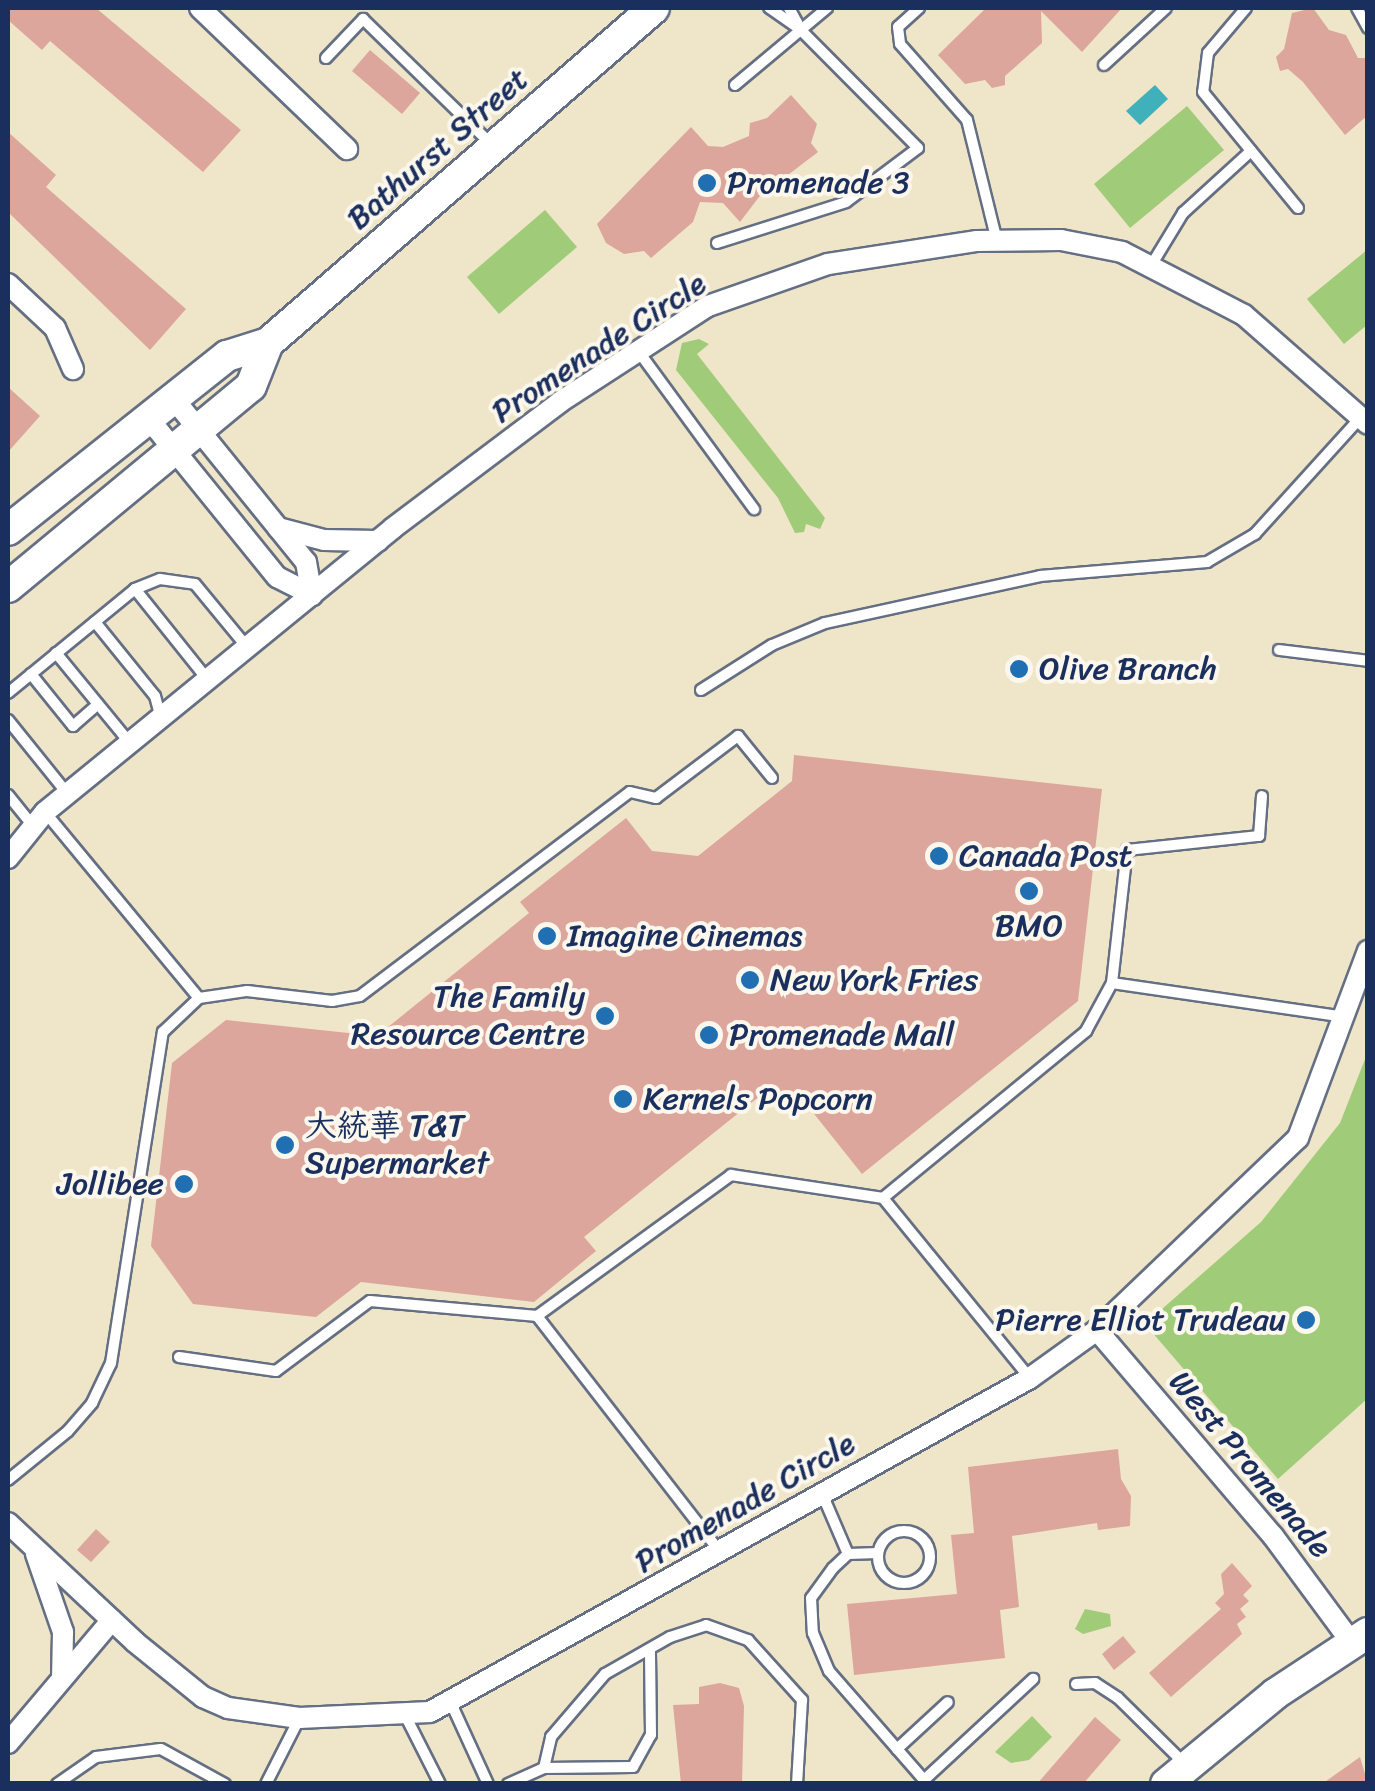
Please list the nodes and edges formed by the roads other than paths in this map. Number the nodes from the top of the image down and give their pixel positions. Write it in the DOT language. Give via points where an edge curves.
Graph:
graph roads {
  1 [pos="200,8"];
  2 [pos="654,8"];
  3 [pos="769,8"];
  4 [pos="789,8"];
  5 [pos="827,8"];
  6 [pos="919,8"];
  7 [pos="1166,8"];
  8 [pos="1246,8"];
  9 [pos="1357,8"];
  10 [pos="1368,28"];
  11 [pos="801,30"];
  12 [pos="326,58"];
  13 [pos="1104,66"];
  14 [pos="735,85"];
  15 [pos="494,147"];
  16 [pos="347,150"];
  17 [pos="1251,150"];
  18 [pos="1298,208"];
  19 [pos="997,241"];
  20 [pos="717,243"];
  21 [pos="1152,264"];
  22 [pos="8,284"];
  23 [pos="268,343"];
  24 [pos="638,351"];
  25 [pos="73,369"];
  26 [pos="173,398"];
  27 [pos="1365,417"];
  28 [pos="148,419"];
  29 [pos="187,442"];
  30 [pos="754,510"];
  31 [pos="278,528"];
  32 [pos="8,530"];
  33 [pos="378,541"];
  34 [pos="8,587"];
  35 [pos="136,589"];
  36 [pos="312,595"];
  37 [pos="95,622"];
  38 [pos="247,647"];
  39 [pos="1279,650"];
  40 [pos="56,654"];
  41 [pos="1368,660"];
  42 [pos="31,674"];
  43 [pos="208,679"];
  44 [pos="701,690"];
  45 [pos="8,693"];
  46 [pos="98,704"];
  47 [pos="161,718"];
  48 [pos="8,720"];
  49 [pos="130,742"];
  50 [pos="772,778"];
  51 [pos="67,794"];
  52 [pos="8,795"];
  53 [pos="1262,796"];
  54 [pos="39,819"];
  55 [pos="8,858"];
  56 [pos="1368,951"];
  57 [pos="1112,983"];
  58 [pos="199,998"];
  59 [pos="1345,1017"];
  60 [pos="883,1198"];
  61 [pos="537,1316"];
  62 [pos="1096,1330"];
  63 [pos="179,1357"];
  64 [pos="1030,1378"];
  65 [pos="8,1480"];
  66 [pos="823,1496"];
  67 [pos="8,1523"];
  68 [pos="33,1547"];
  69 [pos="719,1550"];
  70 [pos="848,1554"];
  71 [pos="878,1554"];
  72 [pos="112,1620"];
  73 [pos="1362,1647"];
  74 [pos="650,1648"];
  75 [pos="62,1678"];
  76 [pos="1033,1680"];
  77 [pos="1076,1684"];
  78 [pos="450,1702"];
  79 [pos="948,1702"];
  80 [pos="405,1714"];
  81 [pos="299,1718"];
  82 [pos="8,1742"];
  83 [pos="897,1749"];
  84 [pos="544,1768"];
  85 [pos="1176,1774"];
  86 [pos="56,1784"];
  87 [pos="225,1784"];
  88 [pos="266,1784"];
  89 [pos="440,1784"];
  90 [pos="488,1784"];
  91 [pos="508,1784"];
  92 [pos="798,1784"];
  1 -- 16 [label="street"];
  2 -- 15 [label="main road, Bathurst Street"];
  3 -- 11 [label="lane"];
  4 -- 11 [label="lane"];
  5 -- 11 [label="lane"];
  6 -- 19 [label="lane" via="898,26 900,44 967,120"];
  7 -- 13 [label="lane"];
  8 -- 17 [label="lane" via="1208,53 1204,92"];
  9 -- 10 [label="lane"];
  11 -- 14 [label="lane"];
  11 -- 20 [label="lane" via="918,148 846,202"];
  12 -- 15 [label="lane" via="363,19"];
  15 -- 23 [label="main road, Bathurst Street"];
  17 -- 18 [label="lane"];
  17 -- 21 [label="lane" via="1184,212"];
  19 -- 21 [label="street, Promenade Circle" via="1062,240"];
  19 -- 24 [label="street, Promenade Circle" via="828,264 708,306"];
  21 -- 27 [label="street, Promenade Circle" via="1244,316"];
  22 -- 25 [label="street" via="55,328"];
  23 -- 26 [label="main road, Bathurst Street" via="227,356"];
  23 -- 29 [label="main road, Bathurst Street" via="251,386"];
  24 -- 30 [label="lane"];
  24 -- 33 [label="street, Promenade Circle"];
  26 -- 28 [label="main road, Bathurst Street"];
  26 -- 29 [label="street"];
  27 -- 44 [label="lane" via="1254,534 1207,562 1040,576 825,623 772,645"];
  28 -- 29 [label="street"];
  28 -- 32 [label="main road, Bathurst Street"];
  29 -- 31 [label="street"];
  29 -- 34 [label="main road, Bathurst Street"];
  29 -- 36 [label="street" via="277,576"];
  31 -- 33 [label="street" via="324,540"];
  31 -- 36 [label="street" via="306,562"];
  33 -- 36 [label="street, Promenade Circle"];
  35 -- 37 [label="lane"];
  35 -- 38 [label="lane" via="160,579 194,584"];
  35 -- 43 [label="lane"];
  36 -- 38 [label="street, Promenade Circle"];
  37 -- 40 [label="lane"];
  37 -- 47 [label="lane" via="155,696"];
  38 -- 43 [label="street, Promenade Circle"];
  39 -- 41 [label="lane"];
  40 -- 42 [label="lane"];
  40 -- 46 [label="lane"];
  42 -- 45 [label="lane"];
  42 -- 46 [label="lane" via="73,726"];
  43 -- 47 [label="street, Promenade Circle"];
  46 -- 49 [label="lane"];
  47 -- 49 [label="street, Promenade Circle"];
  48 -- 51 [label="lane"];
  49 -- 51 [label="street, Promenade Circle"];
  50 -- 58 [label="lane" via="738,736 656,798 630,792 360,996 332,1002 247,991"];
  51 -- 54 [label="street, Promenade Circle"];
  52 -- 54 [label="lane"];
  53 -- 57 [label="lane" via="1259,836 1127,850"];
  54 -- 55 [label="street, Promenade Circle"];
  54 -- 58 [label="lane"];
  56 -- 59 [label="street, Promenade Circle"];
  57 -- 59 [label="lane"];
  57 -- 60 [label="lane" via="1086,1032"];
  58 -- 65 [label="lane" via="163,1032 110,1363 92,1403 68,1432"];
  59 -- 62 [label="street, Promenade Circle" via="1298,1138"];
  60 -- 61 [label="lane" via="732,1175"];
  60 -- 64 [label="lane"];
  61 -- 63 [label="lane" via="370,1301 276,1371"];
  61 -- 69 [label="lane"];
  62 -- 64 [label="street, Promenade Circle"];
  62 -- 73 [label="street, West Promenade"];
  64 -- 66 [label="street, Promenade Circle"];
  66 -- 69 [label="street, Promenade Circle"];
  66 -- 70 [label="lane"];
  67 -- 68 [label="street, Promenade Circle"];
  68 -- 72 [label="street, Promenade Circle"];
  68 -- 75 [label="street" via="63,1632"];
  69 -- 78 [label="street, Promenade Circle"];
  70 -- 71 [label="lane"];
  70 -- 83 [label="lane" via="812,1598 813,1633 830,1671"];
  71 -- 71 [label="lane" via="881,1570 902,1583 925,1573 930,1556 918,1534 901,1530 885,1538"];
  72 -- 75 [label="street"];
  72 -- 81 [label="street, Promenade Circle" via="204,1697 228,1708"];
  73 -- 85 [label="main road"];
  74 -- 84 [label="lane" via="605,1674 572,1708 552,1737"];
  74 -- 84 [label="lane" via="651,1736 634,1767"];
  74 -- 92 [label="lane" via="706,1626 748,1640 802,1700"];
  75 -- 82 [label="street"];
  76 -- 83 [label="lane" via="924,1780"];
  77 -- 85 [label="lane" via="1095,1684 1118,1698"];
  78 -- 80 [label="street, Promenade Circle"];
  78 -- 90 [label="lane"];
  79 -- 83 [label="lane"];
  80 -- 81 [label="street, Promenade Circle"];
  80 -- 89 [label="lane"];
  81 -- 88 [label="lane"];
  84 -- 91 [label="lane"];
  86 -- 87 [label="lane" via="96,1756 162,1749"];
}
